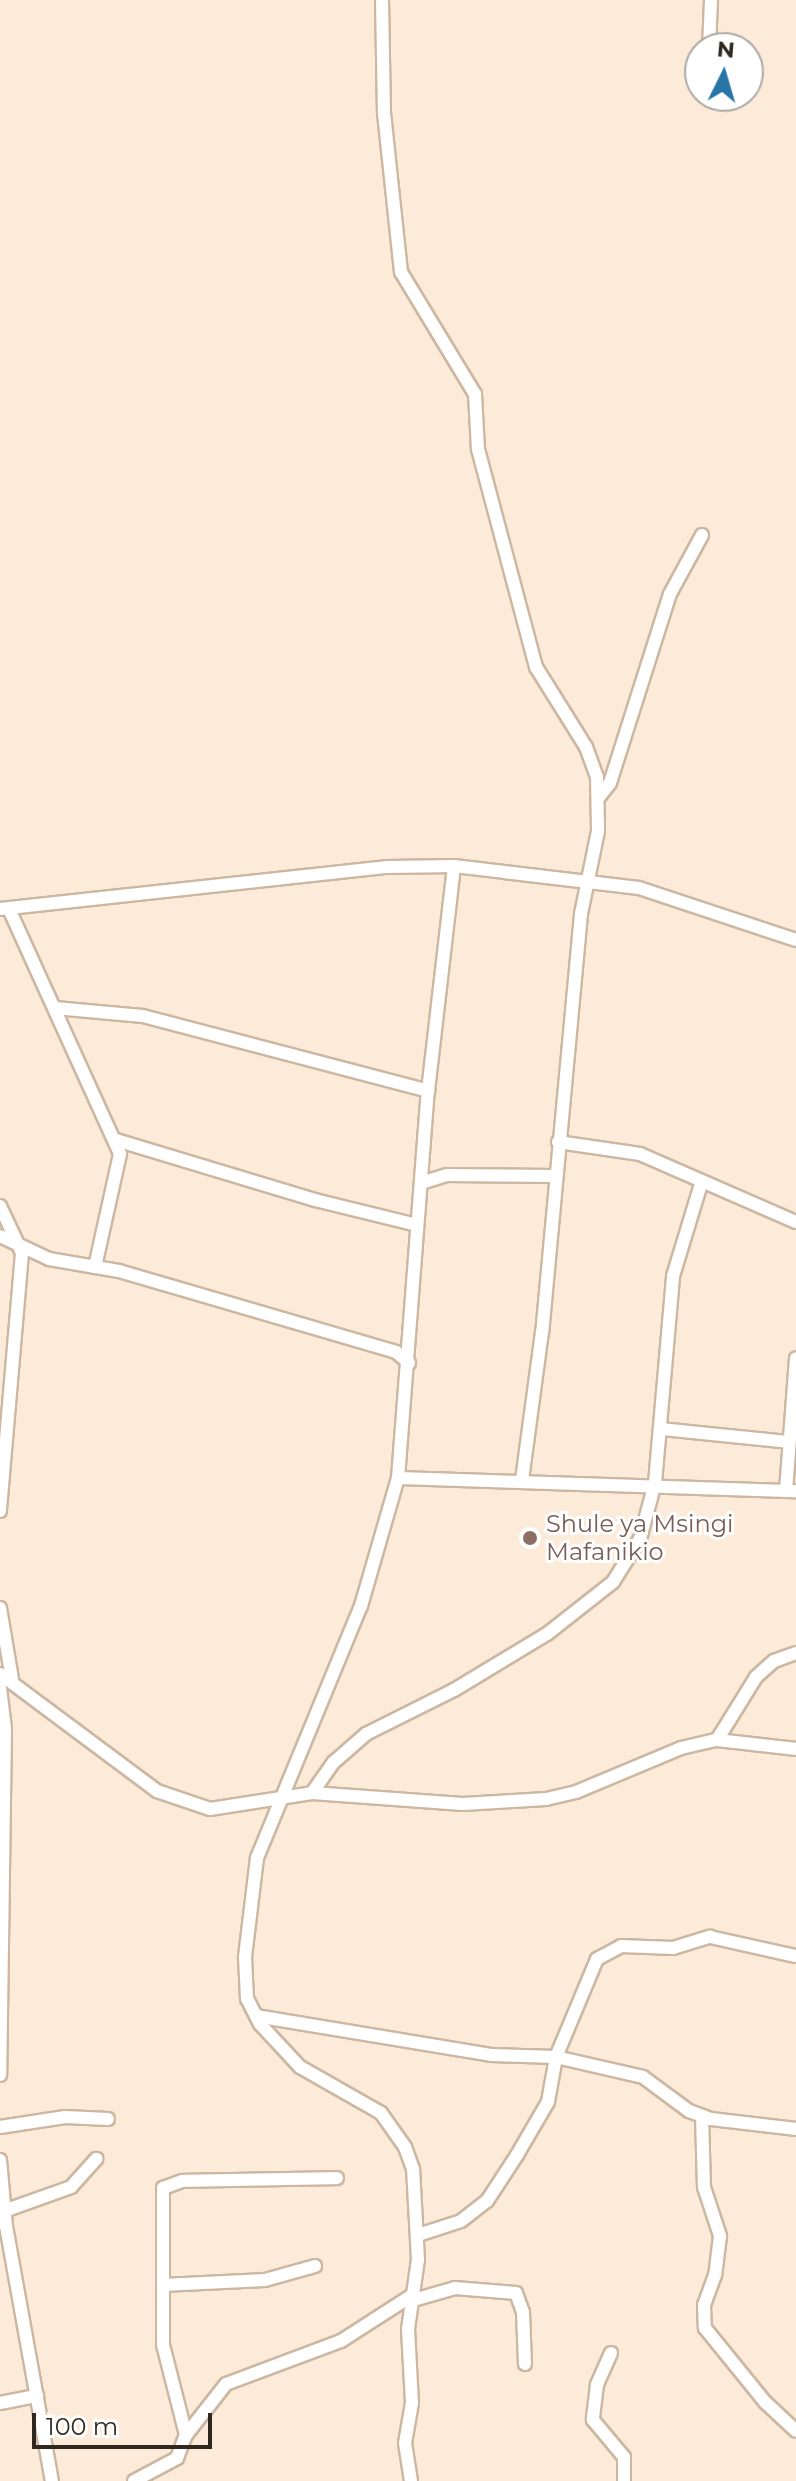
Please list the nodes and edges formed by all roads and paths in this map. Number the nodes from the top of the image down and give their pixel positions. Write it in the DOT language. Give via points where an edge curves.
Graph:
graph roads {
  1 [pos="382,0"];
  2 [pos="711,0"];
  3 [pos="710,32"];
  4 [pos="702,535"];
  5 [pos="599,797"];
  6 [pos="454,866"];
  7 [pos="588,883"];
  8 [pos="4,909"];
  9 [pos="796,940"];
  10 [pos="55,1008"];
  11 [pos="428,1091"];
  12 [pos="116,1140"];
  13 [pos="558,1142"];
  14 [pos="554,1176"];
  15 [pos="421,1183"];
  16 [pos="701,1184"];
  17 [pos="2,1217"];
  18 [pos="796,1222"];
  19 [pos="417,1225"];
  20 [pos="0,1236"];
  21 [pos="20,1243"];
  22 [pos="95,1267"];
  23 [pos="796,1358"];
  24 [pos="409,1363"];
  25 [pos="4,1379"];
  26 [pos="661,1429"];
  27 [pos="789,1442"];
  28 [pos="398,1478"];
  29 [pos="522,1480"];
  30 [pos="655,1483"];
  31 [pos="791,1491"];
  32 [pos="0,1511"];
  33 [pos="0,1608"];
  34 [pos="796,1653"];
  35 [pos="6,1676"];
  36 [pos="0,1688"];
  37 [pos="717,1740"];
  38 [pos="796,1749"];
  39 [pos="312,1793"];
  40 [pos="279,1800"];
  41 [pos="796,1956"];
  42 [pos="256,2016"];
  43 [pos="556,2057"];
  44 [pos="0,2075"];
  45 [pos="702,2116"];
  46 [pos="108,2119"];
  47 [pos="0,2127"];
  48 [pos="796,2129"];
  49 [pos="96,2159"];
  50 [pos="0,2160"];
  51 [pos="337,2178"];
  52 [pos="4,2211"];
  53 [pos="418,2235"];
  54 [pos="315,2266"];
  55 [pos="163,2285"];
  56 [pos="410,2299"];
  57 [pos="611,2353"];
  58 [pos="525,2364"];
  59 [pos="37,2396"];
  60 [pos="0,2403"];
  61 [pos="796,2431"];
  62 [pos="186,2435"];
  63 [pos="52,2481"];
  64 [pos="134,2481"];
  65 [pos="411,2481"];
  66 [pos="624,2481"];
  1 -- 5 [label="street" via="384,113 401,272 475,394 478,449 536,667 586,747"];
  2 -- 3 [label="street"];
  4 -- 5 [label="street" via="670,594 610,783"];
  5 -- 7 [label="street"];
  6 -- 7 [label="street"];
  6 -- 8 [label="street" via="388,867"];
  6 -- 11 [label="street"];
  7 -- 9 [label="street" via="639,888"];
  7 -- 13 [label="street"];
  8 -- 10 [label="street"];
  10 -- 11 [label="street" via="143,1016"];
  10 -- 12 [label="street" via="73,1058"];
  11 -- 15 [label="street"];
  12 -- 19 [label="street"];
  12 -- 22 [label="street" via="116,1189"];
  13 -- 14 [label="street"];
  13 -- 16 [label="street" via="640,1154"];
  14 -- 15 [label="street" via="447,1175"];
  14 -- 29 [label="street" via="531,1433"];
  15 -- 19 [label="street"];
  16 -- 18 [label="street"];
  16 -- 26 [label="street" via="673,1276"];
  17 -- 21 [label="street"];
  19 -- 24 [label="street"];
  20 -- 21 [label="street"];
  21 -- 22 [label="street" via="49,1259"];
  21 -- 25 [label="street"];
  22 -- 24 [label="street" via="396,1352"];
  23 -- 27 [label="street"];
  24 -- 28 [label="street"];
  25 -- 32 [label="street"];
  26 -- 27 [label="street"];
  26 -- 30 [label="street"];
  27 -- 31 [label="street"];
  28 -- 29 [label="street"];
  28 -- 40 [label="street" via="361,1606"];
  29 -- 30 [label="street"];
  30 -- 31 [label="street"];
  30 -- 39 [label="street" via="640,1539 613,1582 547,1634 454,1690 366,1734 334,1762"];
  33 -- 35 [label="street"];
  34 -- 37 [label="street" via="774,1661 756,1677"];
  35 -- 40 [label="street" via="80,1739 179,1803 210,1809"];
  36 -- 44 [label="street" via="5,1729"];
  37 -- 38 [label="street"];
  37 -- 39 [label="street" via="546,1799 463,1804"];
  39 -- 40 [label="street"];
  40 -- 42 [label="street" via="257,1858 250,1900 245,1980"];
  41 -- 43 [label="street" via="710,1937 673,1948 633,1945 610,1950 588,1972"];
  42 -- 43 [label="street" via="491,2055"];
  42 -- 53 [label="street" via="300,2067 358,2097 396,2132 413,2169"];
  43 -- 45 [label="street" via="643,2077"];
  43 -- 53 [label="street" via="548,2102 487,2201 461,2221"];
  45 -- 48 [label="street"];
  45 -- 61 [label="street" via="704,2187 720,2236 704,2305 705,2328 765,2402"];
  46 -- 47 [label="street" via="65,2117"];
  49 -- 52 [label="street" via="71,2187"];
  50 -- 52 [label="street"];
  51 -- 55 [label="street" via="166,2185"];
  52 -- 59 [label="street"];
  53 -- 56 [label="street"];
  54 -- 55 [label="street" via="265,2280"];
  55 -- 62 [label="street" via="165,2361"];
  56 -- 58 [label="street" via="455,2288 516,2293 523,2312"];
  56 -- 62 [label="street" via="329,2347 234,2379"];
  56 -- 65 [label="street" via="412,2403 405,2443"];
  57 -- 66 [label="street" via="597,2385 593,2420 624,2457"];
  59 -- 60 [label="street"];
  59 -- 63 [label="street"];
  62 -- 64 [label="street" via="177,2458"];
}
